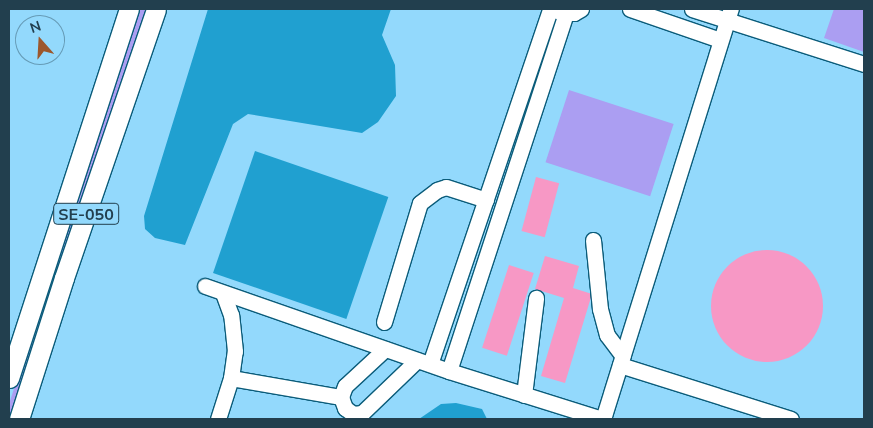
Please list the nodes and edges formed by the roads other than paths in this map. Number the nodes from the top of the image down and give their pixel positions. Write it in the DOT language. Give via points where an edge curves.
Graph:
graph roads {
  1 [pos="129,9"];
  2 [pos="156,9"];
  3 [pos="582,9"];
  4 [pos="630,9"];
  5 [pos="692,9"];
  6 [pos="557,10"];
  7 [pos="729,14"];
  8 [pos="720,40"];
  9 [pos="864,64"];
  10 [pos="518,105"];
  11 [pos="535,107"];
  12 [pos="508,192"];
  13 [pos="487,194"];
  14 [pos="593,240"];
  15 [pos="205,286"];
  16 [pos="223,292"];
  17 [pos="536,298"];
  18 [pos="384,322"];
  19 [pos="385,348"];
  20 [pos="622,361"];
  21 [pos="423,362"];
  22 [pos="449,371"];
  23 [pos="9,378"];
  24 [pos="232,378"];
  25 [pos="524,395"];
  26 [pos="342,398"];
  27 [pos="19,419"];
  28 [pos="218,419"];
  29 [pos="603,419"];
  30 [pos="791,419"];
  1 -- 23 [label="main road, SE-050"];
  2 -- 27 [label="main road, SE-050"];
  3 -- 6 [label="lane" via="574,13"];
  4 -- 8 [label="lane"];
  5 -- 7 [label="lane"];
  6 -- 10 [label="lane"];
  6 -- 11 [label="lane"];
  7 -- 8 [label="lane"];
  7 -- 9 [label="lane"];
  8 -- 20 [label="lane"];
  10 -- 11 [label="lane"];
  10 -- 13 [label="lane"];
  11 -- 12 [label="lane"];
  12 -- 13 [label="lane"];
  12 -- 22 [label="lane"];
  13 -- 18 [label="lane" via="446,187 420,203"];
  13 -- 21 [label="lane"];
  14 -- 20 [label="lane" via="600,309 607,335"];
  15 -- 16 [label="lane"];
  16 -- 19 [label="lane"];
  16 -- 24 [label="lane" via="231,315 235,351"];
  17 -- 25 [label="lane"];
  19 -- 21 [label="lane"];
  19 -- 26 [label="lane" via="345,386"];
  20 -- 29 [label="lane"];
  20 -- 30 [label="lane"];
  21 -- 22 [label="lane"];
  21 -- 26 [label="lane" via="362,413 353,414 345,408"];
  22 -- 25 [label="lane"];
  24 -- 26 [label="lane"];
  24 -- 28 [label="lane"];
  25 -- 29 [label="lane"];
}
